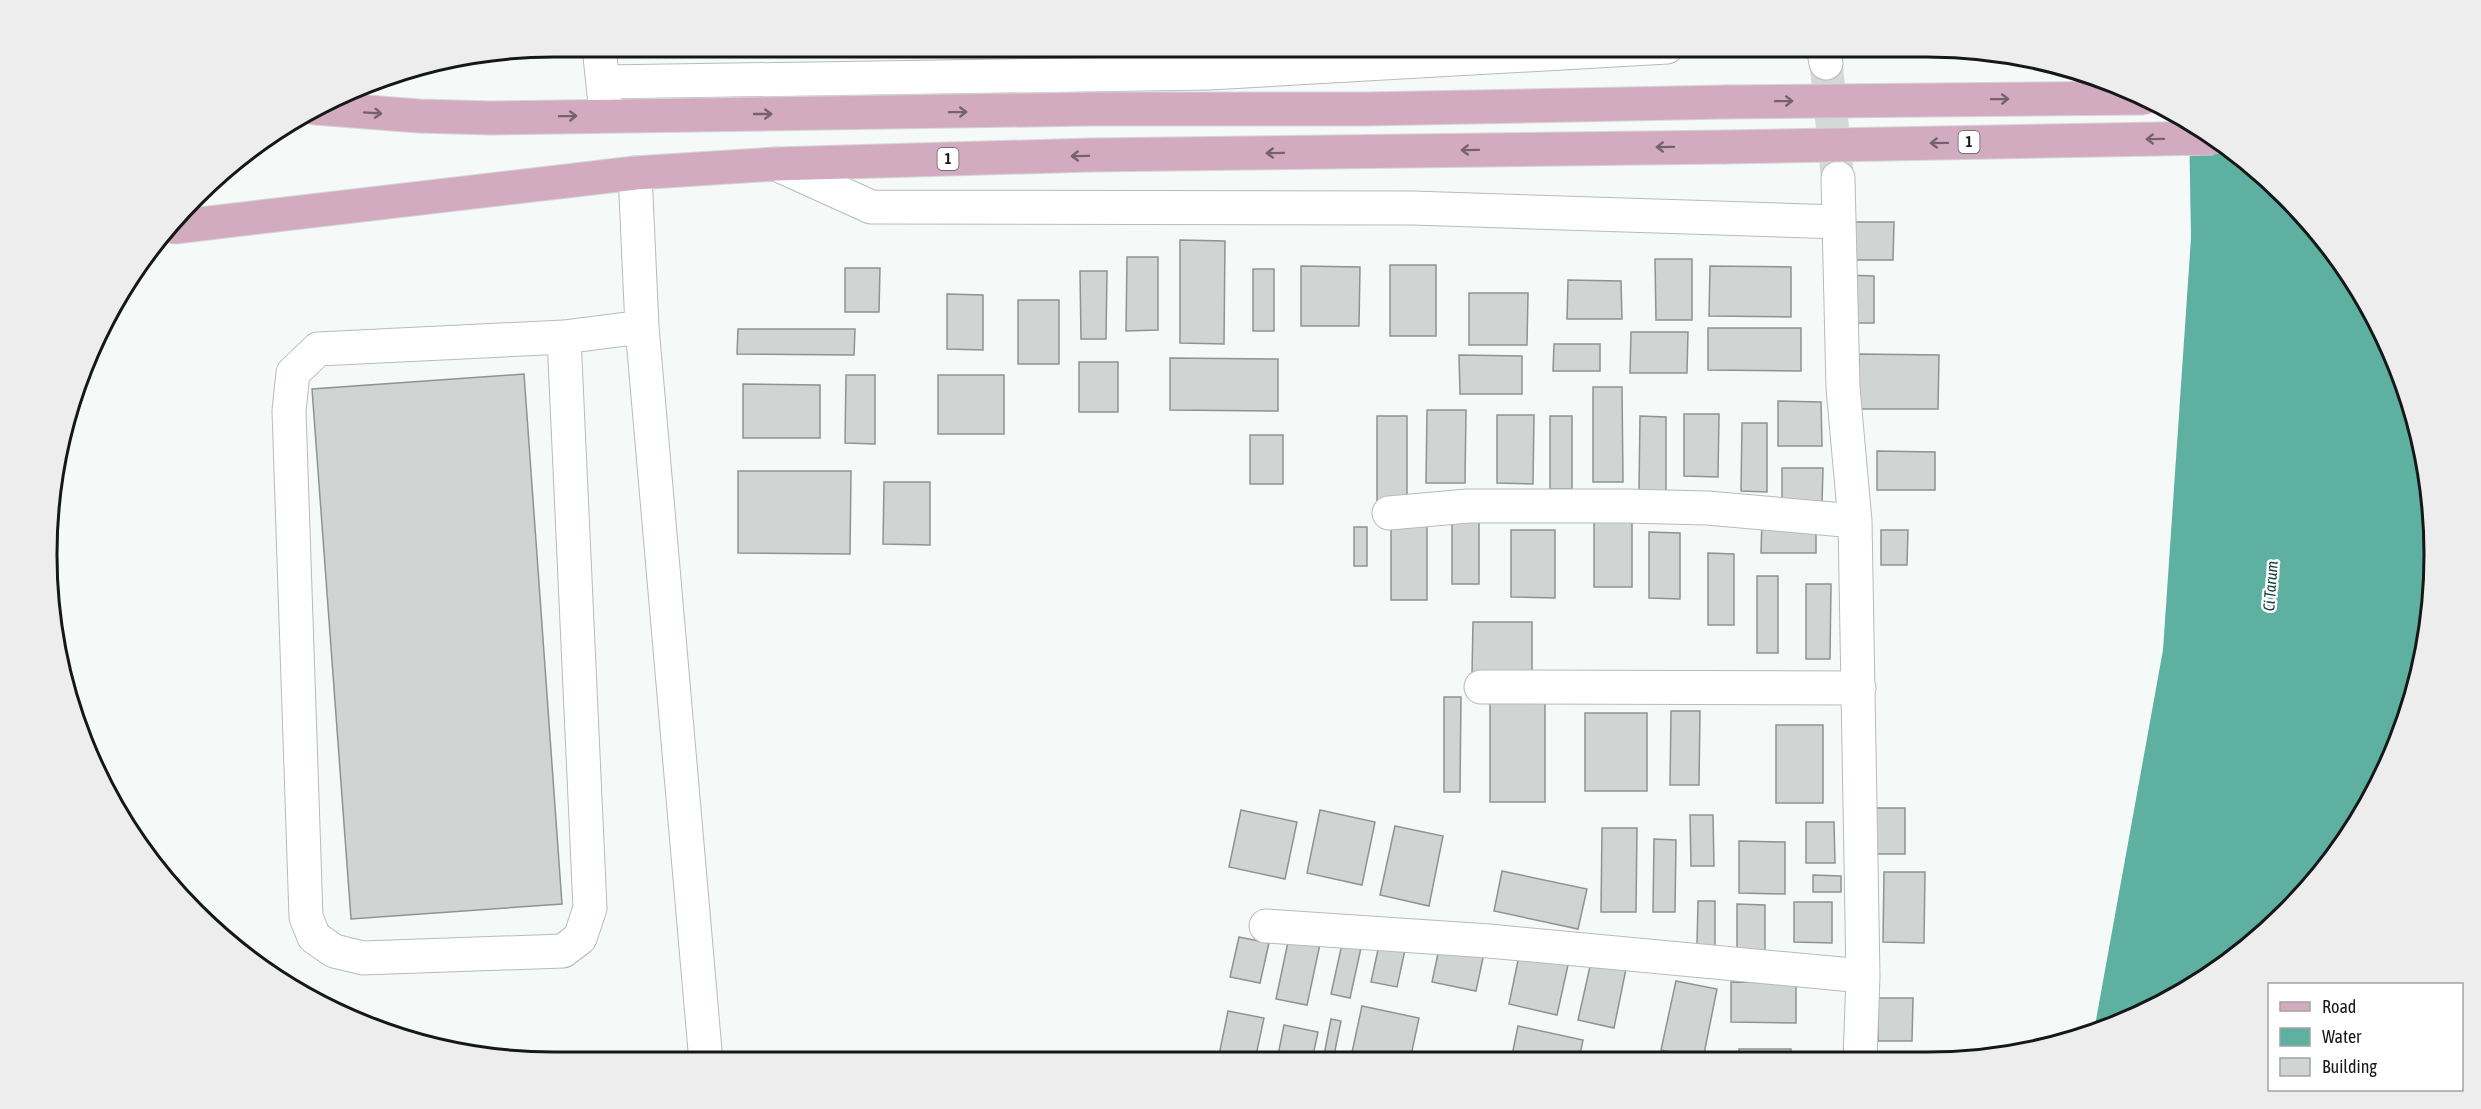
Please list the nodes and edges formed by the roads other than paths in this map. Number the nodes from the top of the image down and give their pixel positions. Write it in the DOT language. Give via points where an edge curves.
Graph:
graph roads {
  1 [pos="600,57"];
  2 [pos="1481,57"];
  3 [pos="603,82"];
  4 [pos="2124,98"];
  5 [pos="332,109"];
  6 [pos="606,115"];
  7 [pos="2198,138"];
  8 [pos="776,164"];
  9 [pos="635,173"];
  10 [pos="1838,178"];
  11 [pos="1839,222"];
  12 [pos="181,225"];
  13 [pos="642,327"];
  14 [pos="564,337"];
  15 [pos="1389,513"];
  16 [pos="1855,521"];
  17 [pos="1481,687"];
  18 [pos="1859,688"];
  19 [pos="1266,926"];
  20 [pos="1863,976"];
  21 [pos="705,1052"];
  22 [pos="1860,1052"];
  1 -- 3 [label="street"];
  2 -- 3 [label="street" via="1210,73"];
  3 -- 6 [label="street"];
  6 -- 4 [label="main road, one-way, bridge"];
  5 -- 6 [label="main road, one-way" via="492,118"];
  7 -- 8 [label="main road, 1, one-way, bridge" via="1091,155"];
  8 -- 9 [label="main road, 1"];
  8 -- 11 [label="street" via="871,207 1413,208"];
  9 -- 12 [label="main road, 1"];
  9 -- 13 [label="street"];
  10 -- 11 [label="street"];
  11 -- 16 [label="street" via="1843,388"];
  13 -- 14 [label="street"];
  13 -- 21 [label="street"];
  14 -- 14 [label="street" via="318,350 293,374 289,411 306,917 314,938 334,951 363,958 563,951 580,938 590,909"];
  15 -- 16 [label="street" via="1468,506 1626,506 1707,508"];
  16 -- 18 [label="street"];
  17 -- 18 [label="street"];
  18 -- 20 [label="street"];
  19 -- 20 [label="street" via="1490,941"];
  20 -- 22 [label="street"];
}
